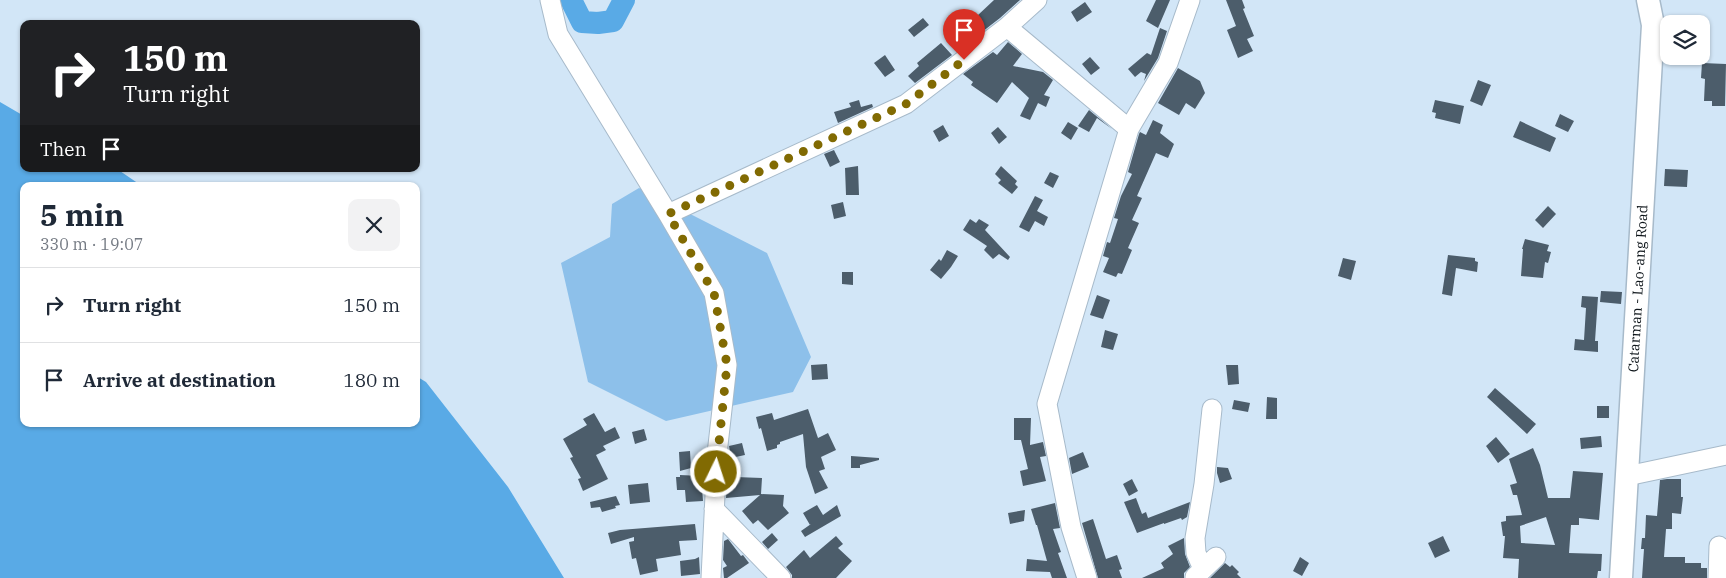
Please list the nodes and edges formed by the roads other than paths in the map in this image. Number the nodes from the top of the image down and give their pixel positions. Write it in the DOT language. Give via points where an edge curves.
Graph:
graph roads {
  1 [pos="550,0"];
  2 [pos="1037,0"];
  3 [pos="1190,0"];
  4 [pos="1648,0"];
  5 [pos="1007,26"];
  6 [pos="1129,129"];
  7 [pos="668,214"];
  8 [pos="1212,409"];
  9 [pos="1726,456"];
  10 [pos="1627,476"];
  11 [pos="714,509"];
  12 [pos="1719,546"];
  13 [pos="1205,568"];
  14 [pos="711,578"];
  15 [pos="782,578"];
  16 [pos="1087,578"];
  17 [pos="1621,578"];
  18 [pos="1718,578"];
  1 -- 7 [label="street" via="558,34"];
  2 -- 5 [label="street"];
  3 -- 6 [label="street" via="1168,63"];
  4 -- 10 [label="main road, Catarman - Lao-ang Road" via="1653,25"];
  5 -- 6 [label="street"];
  5 -- 7 [label="street" via="906,104"];
  6 -- 16 [label="street" via="1047,404 1071,527"];
  7 -- 11 [label="street" via="714,293 727,365"];
  8 -- 13 [label="street" via="1195,538 1196,553"];
  9 -- 10 [label="street"];
  10 -- 17 [label="main road, Catarman - Lao-ang Road"];
  11 -- 14 [label="street"];
  11 -- 15 [label="street"];
  12 -- 18 [label="street"];
}
